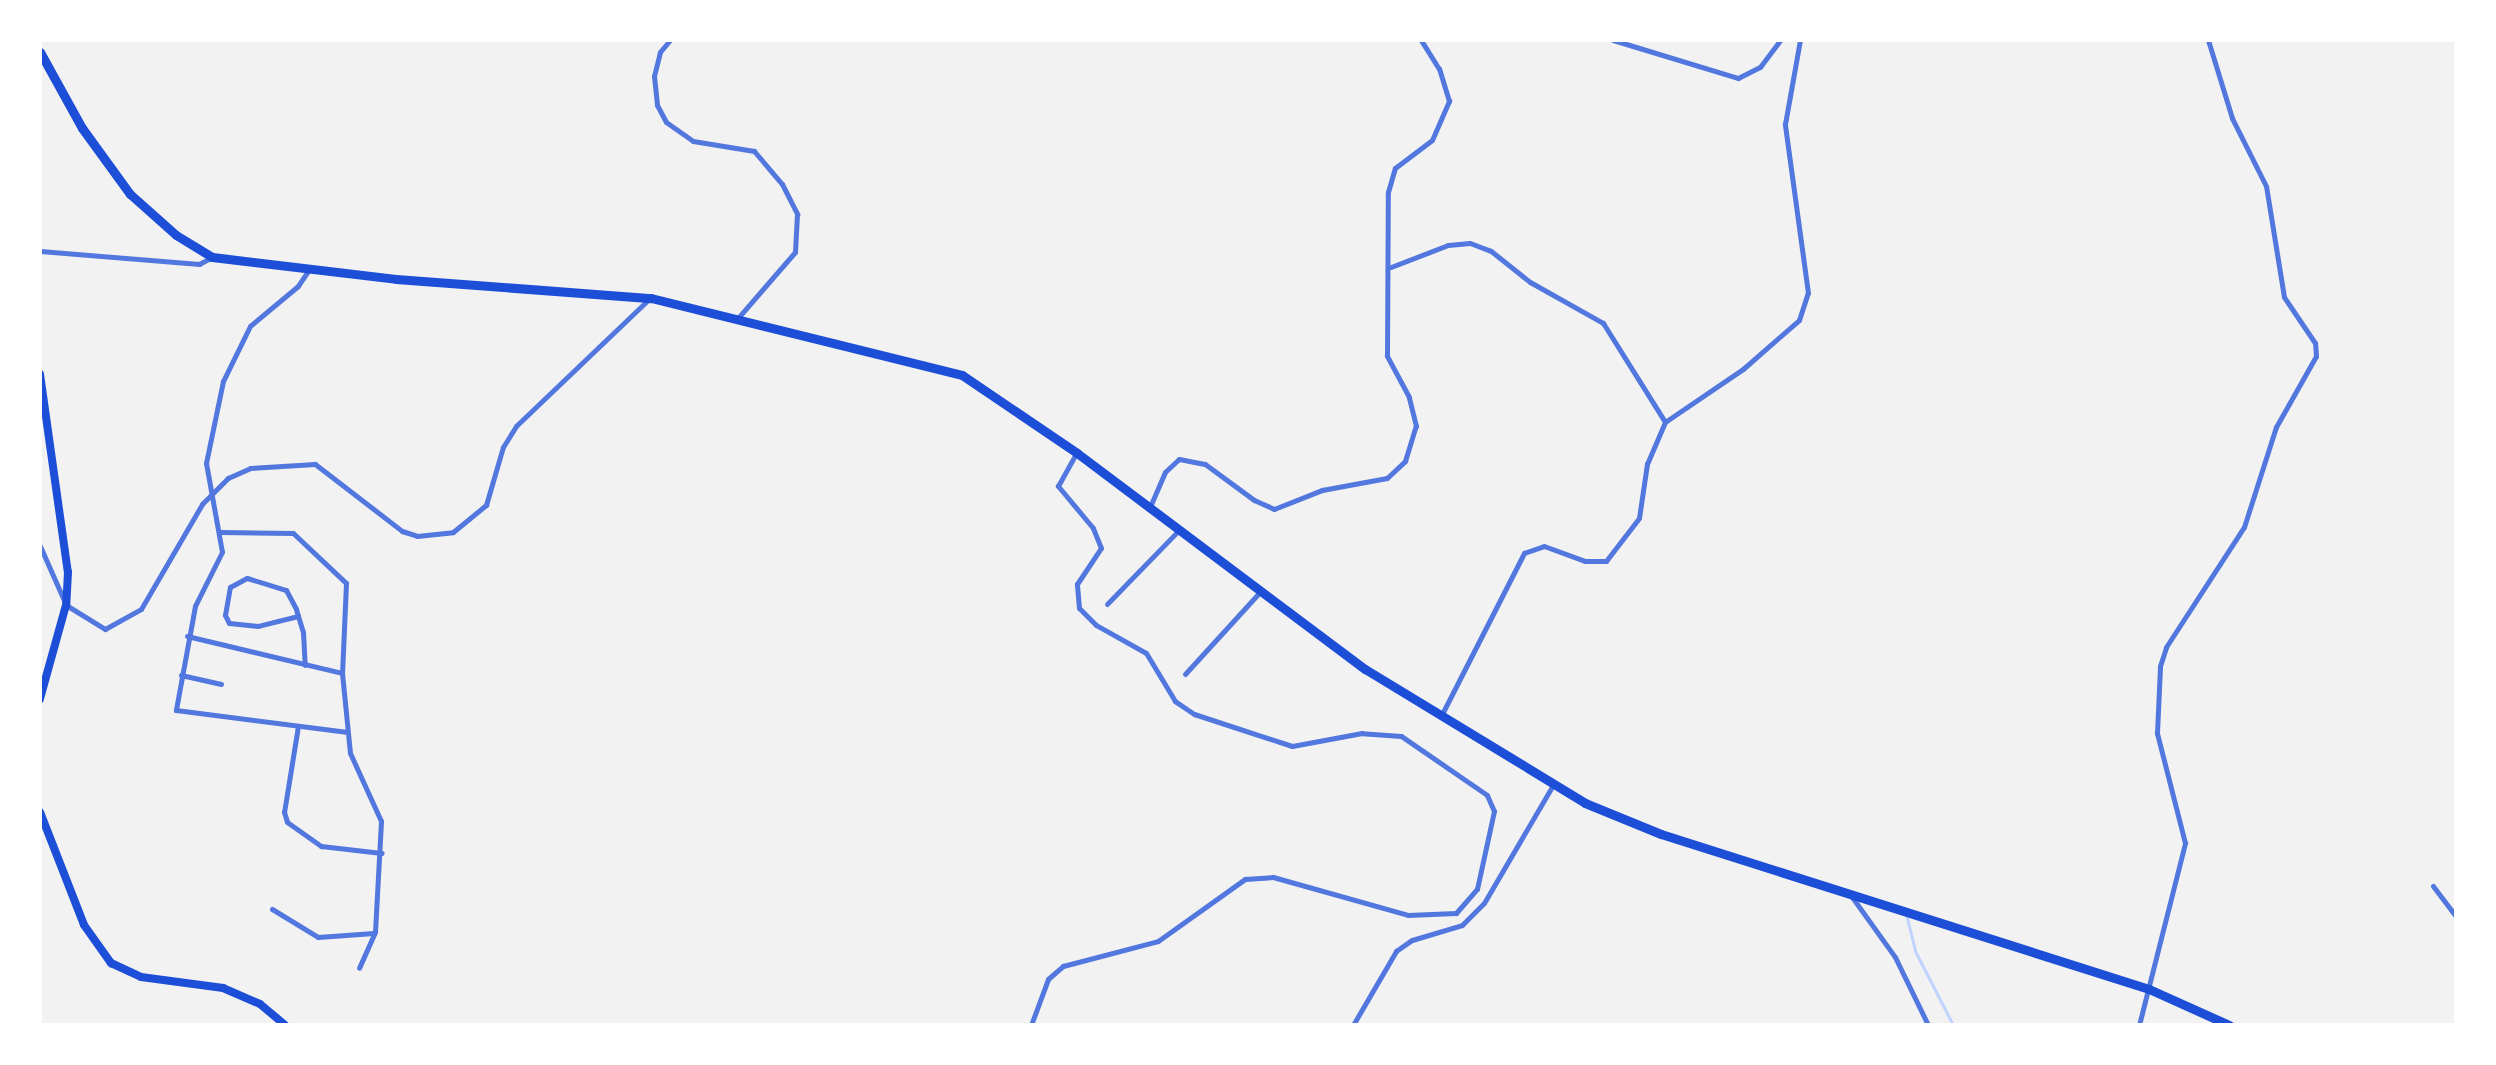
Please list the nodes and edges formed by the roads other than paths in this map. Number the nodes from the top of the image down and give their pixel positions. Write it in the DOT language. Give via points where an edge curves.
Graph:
graph roads {
  1 [pos="670,40"];
  2 [pos="1421,40"];
  3 [pos="1613,40"];
  4 [pos="1780,40"];
  5 [pos="1800,40"];
  6 [pos="2208,40"];
  7 [pos="40,52"];
  8 [pos="40,251"];
  9 [pos="212,257"];
  10 [pos="1391,267"];
  11 [pos="308,271"];
  12 [pos="651,298"];
  13 [pos="735,321"];
  14 [pos="40,374"];
  15 [pos="1665,422"];
  16 [pos="1077,453"];
  17 [pos="211,495"];
  18 [pos="1149,509"];
  19 [pos="1178,531"];
  20 [pos="220,532"];
  21 [pos="40,546"];
  22 [pos="1260,592"];
  23 [pos="1107,604"];
  24 [pos="66,605"];
  25 [pos="298,616"];
  26 [pos="187,636"];
  27 [pos="305,665"];
  28 [pos="342,673"];
  29 [pos="1185,674"];
  30 [pos="181,675"];
  31 [pos="221,684"];
  32 [pos="40,699"];
  33 [pos="1441,717"];
  34 [pos="298,726"];
  35 [pos="348,732"];
  36 [pos="1554,784"];
  37 [pos="40,812"];
  38 [pos="382,853"];
  39 [pos="2433,886"];
  40 [pos="1852,897"];
  41 [pos="272,909"];
  42 [pos="2456,916"];
  43 [pos="375,932"];
  44 [pos="359,968"];
  45 [pos="2149,989"];
  46 [pos="285,1025"];
  47 [pos="1031,1025"];
  48 [pos="1353,1025"];
  49 [pos="1928,1025"];
  50 [pos="2139,1025"];
  51 [pos="2229,1025"];
  1 -- 13 [label="street" via="660,52 654,76 657,105 666,122 693,141 750,148 782,184 797,214 795,252"];
  2 -- 10 [label="street" via="1449,101 1432,140 1392,173"];
  3 -- 4 [label="street" via="1738,78 1760,67"];
  5 -- 15 [label="street" via="1785,124 1807,301 1790,331"];
  6 -- 45 [label="street" via="2232,118 2266,186 2280,287 2315,343 2316,356 2276,427 2244,527 2166,647 2160,666 2157,733 2185,843"];
  7 -- 9 [label="highway" via="82,128 130,194 176,235"];
  8 -- 9 [label="street" via="199,264"];
  9 -- 11 [label="highway"];
  10 -- 15 [label="street" via="1448,245 1470,243 1491,251 1530,282 1603,323"];
  10 -- 18 [label="street" via="1387,356 1409,397 1416,426 1412,447 1396,473 1322,490 1274,509 1205,464 1179,459 1165,472"];
  11 -- 12 [label="highway"];
  11 -- 17 [label="street" via="298,286 259,314 234,351 208,451"];
  12 -- 13 [label="highway"];
  12 -- 17 [label="street" via="516,426 503,447 486,505 453,532 417,536 402,531 315,464 250,468"];
  13 -- 16 [label="highway" via="962,375"];
  14 -- 24 [label="main road" via="68,572"];
  15 -- 33 [label="street" via="1647,464 1644,504 1627,538 1606,561 1596,563 1544,546 1529,547"];
  16 -- 18 [label="highway"];
  16 -- 47 [label="street" via="1058,486 1093,528 1101,548 1077,584 1079,608 1096,625 1146,653 1175,701 1194,714 1292,746 1362,733 1401,736 1487,795 1494,811 1477,889 1456,913 1420,917 1273,877 1245,879 1158,941 1063,966 1048,979"];
  17 -- 20 [label="street"];
  17 -- 24 [label="street" via="141,609 105,629"];
  18 -- 19 [label="highway"];
  19 -- 22 [label="highway"];
  19 -- 23 [label="street"];
  20 -- 26 [label="street" via="221,559 195,606"];
  20 -- 28 [label="street" via="293,533 342,575 347,596"];
  21 -- 24 [label="street"];
  22 -- 29 [label="street"];
  22 -- 33 [label="highway"];
  24 -- 32 [label="main road"];
  25 -- 25 [label="street" via="290,595 279,586 242,578 230,587 225,615 229,623 258,626"];
  25 -- 27 [label="street"];
  26 -- 27 [label="street"];
  26 -- 30 [label="street"];
  27 -- 28 [label="street"];
  28 -- 35 [label="street"];
  30 -- 31 [label="street"];
  30 -- 34 [label="street" via="177,712"];
  33 -- 36 [label="highway"];
  34 -- 35 [label="street"];
  34 -- 38 [label="street" via="284,812 287,822 321,846"];
  35 -- 38 [label="street" via="353,761 379,812"];
  36 -- 40 [label="highway" via="1637,826"];
  36 -- 48 [label="street" via="1484,903 1462,925 1412,940 1396,951"];
  37 -- 46 [label="main road" via="84,925 111,963 141,977 223,988 260,1004"];
  38 -- 43 [label="street"];
  39 -- 42 [label="street"];
  40 -- 45 [label="highway"];
  40 -- 49 [label="street" via="1895,957"];
  41 -- 43 [label="street" via="318,937"];
  43 -- 44 [label="street"];
  45 -- 50 [label="street"];
  45 -- 51 [label="highway"];
}
